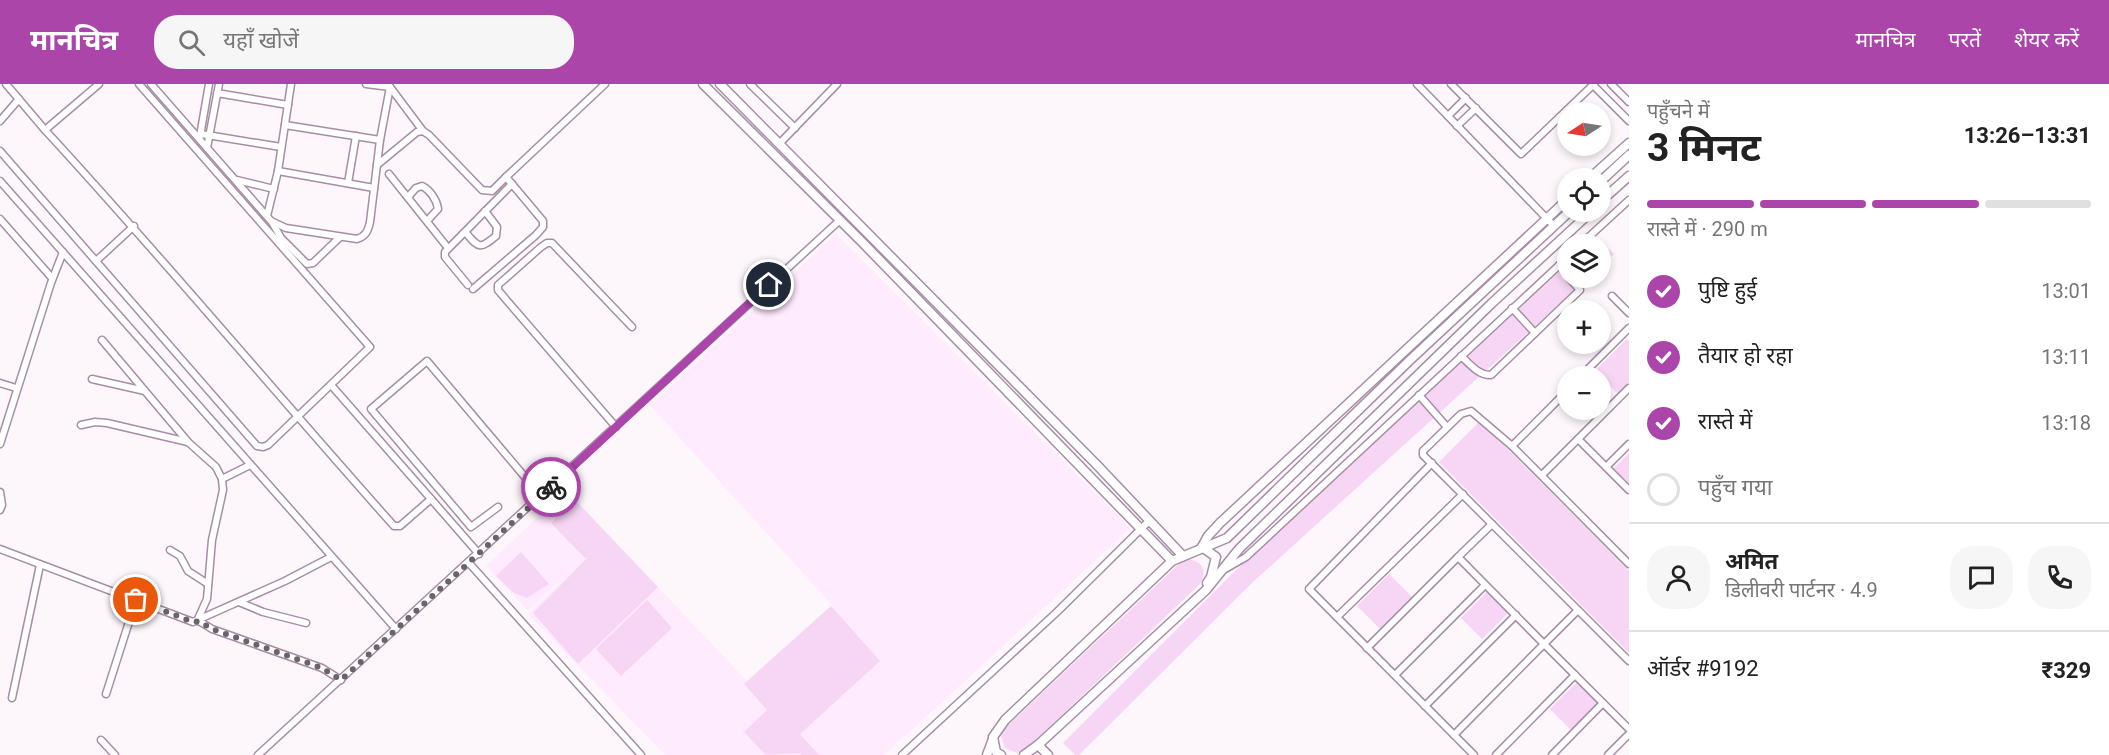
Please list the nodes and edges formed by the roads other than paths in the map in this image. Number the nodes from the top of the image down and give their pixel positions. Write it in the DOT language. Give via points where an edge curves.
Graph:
graph roads {
  1 [pos="6,84"];
  2 [pos="99,84"];
  3 [pos="139,84"];
  4 [pos="209,84"];
  5 [pos="219,84"];
  6 [pos="291,84"];
  7 [pos="366,84"];
  8 [pos="605,84"];
  9 [pos="703,84"];
  10 [pos="750,84"];
  11 [pos="837,84"];
  12 [pos="1417,84"];
  13 [pos="1451,84"];
  14 [pos="1594,84"];
  15 [pos="1611,84"];
  16 [pos="152,85"];
  17 [pos="389,86"];
  18 [pos="725,86"];
  19 [pos="217,93"];
  20 [pos="150,97"];
  21 [pos="19,99"];
  22 [pos="1466,99"];
  23 [pos="1629,102"];
  24 [pos="288,105"];
  25 [pos="1476,108"];
  26 [pos="1448,116"];
  27 [pos="0,121"];
  28 [pos="1629,121"];
  29 [pos="285,125"];
  30 [pos="1457,126"];
  31 [pos="795,128"];
  32 [pos="45,130"];
  33 [pos="423,131"];
  34 [pos="209,135"];
  35 [pos="356,136"];
  36 [pos="200,137"];
  37 [pos="380,140"];
  38 [pos="1629,143"];
  39 [pos="779,144"];
  40 [pos="281,147"];
  41 [pos="207,148"];
  42 [pos="0,151"];
  43 [pos="1629,155"];
  44 [pos="377,165"];
  45 [pos="1601,168"];
  46 [pos="278,171"];
  47 [pos="1611,172"];
  48 [pos="389,174"];
  49 [pos="1629,176"];
  50 [pos="506,177"];
  51 [pos="236,180"];
  52 [pos="0,181"];
  53 [pos="348,183"];
  54 [pos="512,184"];
  55 [pos="374,188"];
  56 [pos="274,189"];
  57 [pos="1611,192"];
  58 [pos="408,197"];
  59 [pos="1629,200"];
  60 [pos="1557,209"];
  61 [pos="485,211"];
  62 [pos="1547,218"];
  63 [pos="0,219"];
  64 [pos="269,219"];
  65 [pos="840,220"];
  66 [pos="427,221"];
  67 [pos="1558,222"];
  68 [pos="1580,222"];
  69 [pos="134,226"];
  70 [pos="1554,226"];
  71 [pos="465,232"];
  72 [pos="1592,234"];
  73 [pos="870,236"];
  74 [pos="340,237"];
  75 [pos="862,243"];
  76 [pos="448,248"];
  77 [pos="63,252"];
  78 [pos="96,261"];
  79 [pos="1557,267"];
  80 [pos="52,278"];
  81 [pos="1578,288"];
  82 [pos="1612,296"];
  83 [pos="1512,308"];
  84 [pos="1629,313"];
  85 [pos="632,327"];
  86 [pos="1629,328"];
  87 [pos="1535,333"];
  88 [pos="102,340"];
  89 [pos="1461,356"];
  90 [pos="1591,366"];
  91 [pos="92,379"];
  92 [pos="0,383"];
  93 [pos="331,385"];
  94 [pos="16,388"];
  95 [pos="1629,388"];
  96 [pos="146,391"];
  97 [pos="1419,395"];
  98 [pos="1557,401"];
  99 [pos="297,417"];
  100 [pos="81,425"];
  101 [pos="616,427"];
  102 [pos="1447,427"];
  103 [pos="1578,439"];
  104 [pos="189,442"];
  105 [pos="0,444"];
  106 [pos="1629,444"];
  107 [pos="1512,446"];
  108 [pos="1432,463"];
  109 [pos="250,465"];
  110 [pos="1606,467"];
  111 [pos="1542,476"];
  112 [pos="222,478"];
  113 [pos="1629,490"];
  114 [pos="0,492"];
  115 [pos="1463,494"];
  116 [pos="541,496"];
  117 [pos="431,499"];
  118 [pos="0,507"];
  119 [pos="498,507"];
  120 [pos="1150,520"];
  121 [pos="1492,524"];
  122 [pos="1142,528"];
  123 [pos="1202,548"];
  124 [pos="0,549"];
  125 [pos="170,550"];
  126 [pos="479,554"];
  127 [pos="331,556"];
  128 [pos="1183,556"];
  129 [pos="1458,557"];
  130 [pos="1172,561"];
  131 [pos="1628,561"];
  132 [pos="469,563"];
  133 [pos="40,565"];
  134 [pos="1223,570"];
  135 [pos="208,584"];
  136 [pos="1485,585"];
  137 [pos="1197,599"];
  138 [pos="136,600"];
  139 [pos="239,602"];
  140 [pos="1578,610"];
  141 [pos="1516,615"];
  142 [pos="1337,617"];
  143 [pos="198,621"];
  144 [pos="306,623"];
  145 [pos="396,629"];
  146 [pos="1544,644"];
  147 [pos="1367,648"];
  148 [pos="1629,661"];
  149 [pos="1395,675"];
  150 [pos="1575,675"];
  151 [pos="341,680"];
  152 [pos="106,694"];
  153 [pos="12,698"];
  154 [pos="1604,703"];
  155 [pos="1425,706"];
  156 [pos="1629,729"];
  157 [pos="1629,734"];
  158 [pos="1454,735"];
  159 [pos="993,737"];
  160 [pos="101,740"];
  161 [pos="1038,745"];
  162 [pos="1028,754"];
  163 [pos="116,755"];
  164 [pos="258,755"];
  165 [pos="641,755"];
  166 [pos="902,755"];
  167 [pos="987,755"];
  168 [pos="1000,755"];
  169 [pos="1048,755"];
  170 [pos="1474,755"];
  171 [pos="1496,755"];
  172 [pos="1552,755"];
  173 [pos="1608,755"];
  1 -- 21 [label="street"];
  2 -- 32 [label="street"];
  3 -- 20 [label="street"];
  4 -- 36 [label="street"];
  5 -- 19 [label="street"];
  6 -- 24 [label="street"];
  7 -- 17 [label="street"];
  8 -- 50 [label="street"];
  9 -- 65 [label="street"];
  10 -- 31 [label="street"];
  11 -- 31 [label="street"];
  12 -- 26 [label="street"];
  13 -- 22 [label="street"];
  14 -- 25 [label="street" via="1521,154"];
  14 -- 28 [label="street"];
  15 -- 23 [label="street"];
  16 -- 20 [label="street"];
  16 -- 36 [label="street"];
  17 -- 33 [label="street"];
  17 -- 37 [label="street"];
  18 -- 39 [label="street"];
  19 -- 24 [label="street"];
  19 -- 34 [label="street"];
  20 -- 93 [label="street" via="370,347"];
  21 -- 27 [label="street"];
  21 -- 32 [label="street"];
  22 -- 25 [label="street"];
  22 -- 26 [label="street"];
  24 -- 29 [label="street"];
  25 -- 30 [label="street"];
  26 -- 30 [label="street"];
  29 -- 35 [label="street"];
  29 -- 40 [label="street"];
  30 -- 62 [label="street"];
  31 -- 39 [label="street"];
  32 -- 69 [label="street"];
  33 -- 44 [label="street"];
  33 -- 50 [label="street" via="482,190 492,191"];
  34 -- 36 [label="street"];
  34 -- 40 [label="street"];
  34 -- 41 [label="street"];
  35 -- 37 [label="street"];
  35 -- 53 [label="street"];
  36 -- 41 [label="street"];
  37 -- 44 [label="street"];
  38 -- 45 [label="street"];
  39 -- 73 [label="street"];
  40 -- 46 [label="street"];
  41 -- 51 [label="street"];
  42 -- 78 [label="street"];
  43 -- 47 [label="street"];
  44 -- 55 [label="street"];
  46 -- 53 [label="street"];
  46 -- 56 [label="street"];
  48 -- 58 [label="street"];
  49 -- 57 [label="street"];
  50 -- 54 [label="street"];
  51 -- 56 [label="street"];
  51 -- 64 [label="street"];
  52 -- 77 [label="street"];
  53 -- 55 [label="street"];
  54 -- 61 [label="street"];
  54 -- 76 [label="street" via="543,221 536,235 470,287 445,257"];
  55 -- 74 [label="street" via="368,231 357,239"];
  56 -- 64 [label="street"];
  58 -- 66 [label="street"];
  58 -- 66 [label="street" via="416,188 427,188 438,209"];
  59 -- 72 [label="street"];
  60 -- 62 [label="street"];
  61 -- 71 [label="street"];
  61 -- 71 [label="street" via="497,227 496,236 480,246"];
  62 -- 70 [label="street"];
  62 -- 123 [label="street" via="1220,523"];
  63 -- 80 [label="street"];
  64 -- 74 [label="street" via="286,228"];
  64 -- 74 [label="street" via="307,264 313,263"];
  65 -- 75 [label="street"];
  65 -- 101 [label="street"];
  66 -- 76 [label="street"];
  67 -- 70 [label="street"];
  68 -- 134 [label="street" via="1248,540"];
  69 -- 78 [label="street"];
  69 -- 99 [label="street"];
  70 -- 123 [label="street" via="1227,538"];
  71 -- 76 [label="street"];
  73 -- 75 [label="street"];
  73 -- 120 [label="street"];
  75 -- 122 [label="street"];
  77 -- 80 [label="street"];
  77 -- 109 [label="street"];
  78 -- 99 [label="street" via="257,446 268,446"];
  79 -- 83 [label="street"];
  80 -- 94 [label="street"];
  81 -- 87 [label="street"];
  82 -- 84 [label="street"];
  83 -- 87 [label="street"];
  83 -- 89 [label="street"];
  85 -- 101 [label="street" via="552,243 541,247 498,285 498,290"];
  86 -- 90 [label="street"];
  87 -- 89 [label="street" via="1491,375 1478,372"];
  88 -- 96 [label="street"];
  89 -- 97 [label="street"];
  91 -- 96 [label="street"];
  92 -- 94 [label="street"];
  93 -- 99 [label="street"];
  93 -- 117 [label="street"];
  94 -- 105 [label="street"];
  95 -- 103 [label="street"];
  96 -- 104 [label="street"];
  97 -- 102 [label="street"];
  97 -- 134 [label="street" via="1246,557"];
  98 -- 107 [label="street"];
  99 -- 117 [label="street" via="394,526 400,526"];
  100 -- 104 [label="street" via="107,423"];
  101 -- 116 [label="street"];
  102 -- 107 [label="street" via="1461,414 1471,411"];
  102 -- 108 [label="street" via="1423,451"];
  103 -- 110 [label="street"];
  103 -- 111 [label="street"];
  104 -- 112 [label="street" via="216,467"];
  106 -- 110 [label="street"];
  107 -- 111 [label="street"];
  108 -- 115 [label="street"];
  108 -- 142 [label="street" via="1309,589"];
  109 -- 112 [label="street"];
  109 -- 127 [label="street"];
  110 -- 113 [label="street"];
  111 -- 131 [label="street"];
  112 -- 135 [label="street"];
  114 -- 118 [label="street"];
  115 -- 121 [label="street"];
  115 -- 142 [label="street"];
  116 -- 119 [label="street" via="427,361 371,409 471,527"];
  116 -- 126 [label="street"];
  117 -- 126 [label="street"];
  120 -- 122 [label="street"];
  120 -- 128 [label="street"];
  121 -- 129 [label="street"];
  121 -- 140 [label="street"];
  122 -- 130 [label="street"];
  122 -- 166 [label="street"];
  123 -- 128 [label="street"];
  123 -- 137 [label="street" via="1216,557 1211,577"];
  124 -- 133 [label="street"];
  125 -- 135 [label="street" via="180,556 188,572"];
  126 -- 132 [label="street"];
  127 -- 139 [label="street"];
  127 -- 145 [label="street"];
  128 -- 130 [label="street"];
  129 -- 136 [label="street"];
  129 -- 147 [label="street"];
  130 -- 159 [label="street" via="1005,720"];
  132 -- 145 [label="street"];
  132 -- 165 [label="street"];
  133 -- 138 [label="street"];
  133 -- 153 [label="street"];
  134 -- 137 [label="street"];
  135 -- 143 [label="street"];
  136 -- 141 [label="street"];
  136 -- 149 [label="street"];
  137 -- 161 [label="street"];
  138 -- 143 [label="street"];
  138 -- 152 [label="street"];
  139 -- 143 [label="street"];
  139 -- 144 [label="street"];
  140 -- 146 [label="street"];
  140 -- 148 [label="street"];
  141 -- 146 [label="street"];
  141 -- 155 [label="street"];
  142 -- 147 [label="street"];
  143 -- 151 [label="street" via="322,668"];
  145 -- 151 [label="street"];
  146 -- 150 [label="street"];
  146 -- 158 [label="street"];
  147 -- 149 [label="street"];
  149 -- 155 [label="street"];
  150 -- 154 [label="street"];
  150 -- 171 [label="street"];
  151 -- 164 [label="street"];
  154 -- 156 [label="street"];
  154 -- 172 [label="street"];
  155 -- 158 [label="street"];
  157 -- 173 [label="street"];
  158 -- 170 [label="street"];
  159 -- 167 [label="street"];
  159 -- 168 [label="street"];
  160 -- 163 [label="street"];
  161 -- 162 [label="street"];
  161 -- 169 [label="street"];
}
